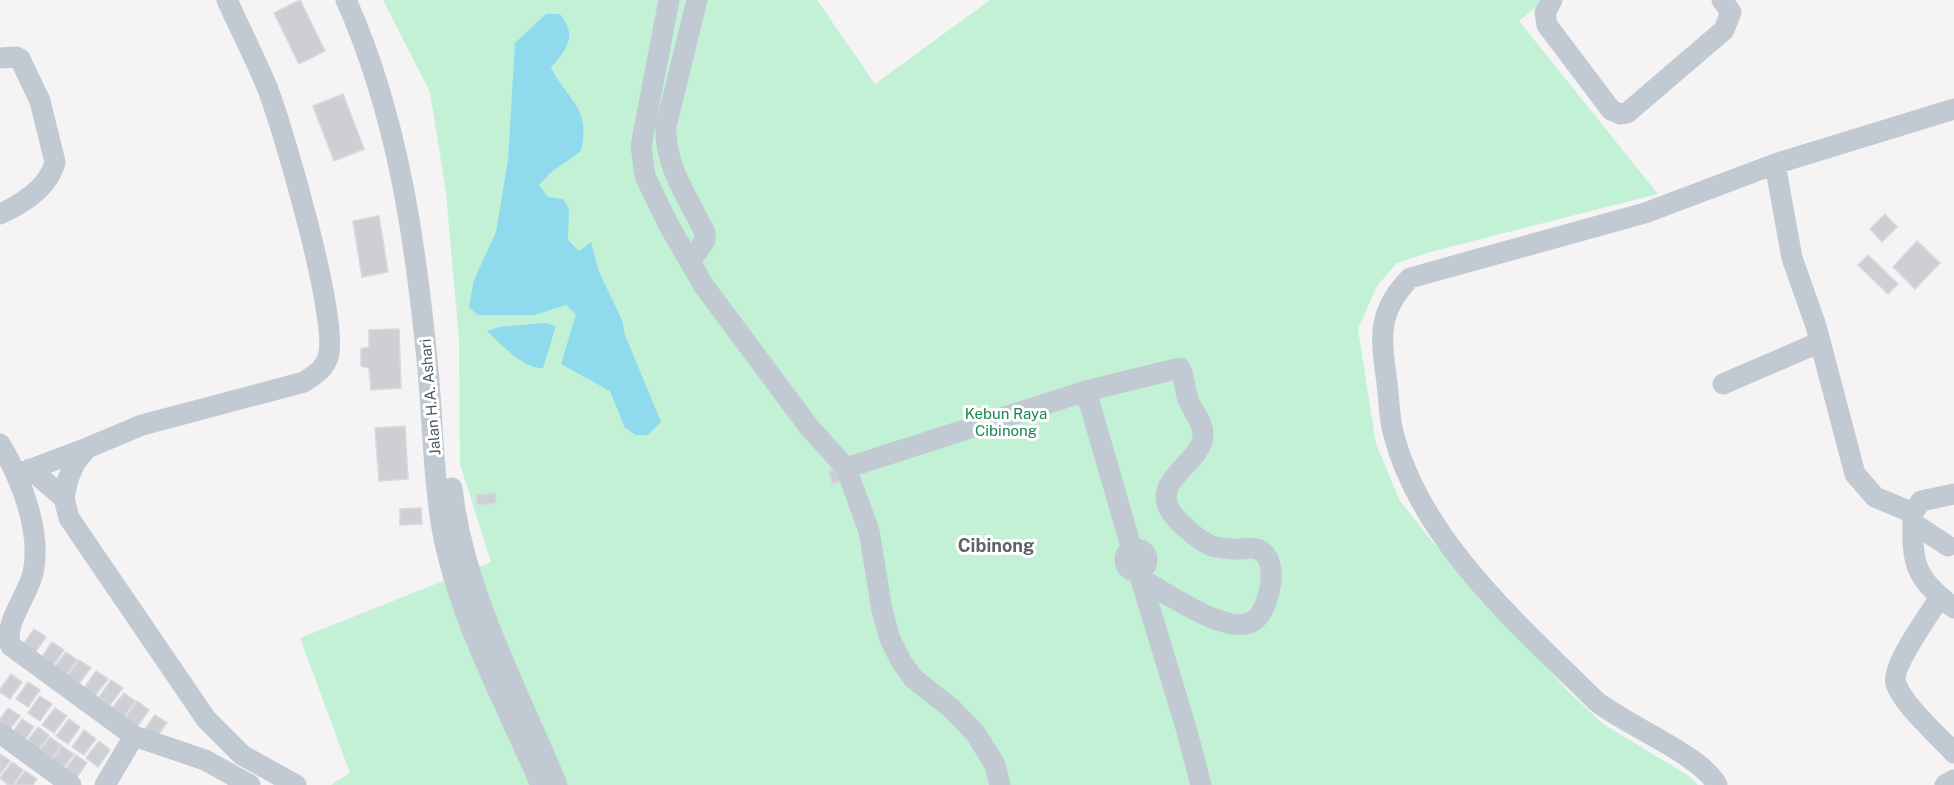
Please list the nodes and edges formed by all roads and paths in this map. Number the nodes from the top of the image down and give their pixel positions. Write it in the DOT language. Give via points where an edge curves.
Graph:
graph roads {
  1 [pos="227,0"];
  2 [pos="669,0"];
  3 [pos="697,0"];
  4 [pos="1552,0"];
  5 [pos="1722,0"];
  6 [pos="353,1"];
  7 [pos="4,57"];
  8 [pos="1954,109"];
  9 [pos="1775,164"];
  10 [pos="0,214"];
  11 [pos="691,261"];
  12 [pos="1820,342"];
  13 [pos="1723,384"];
  14 [pos="1086,391"];
  15 [pos="0,444"];
  16 [pos="87,448"];
  17 [pos="846,468"];
  18 [pos="24,471"];
  19 [pos="1954,494"];
  20 [pos="64,498"];
  21 [pos="1913,518"];
  22 [pos="450,526"];
  23 [pos="1948,546"];
  24 [pos="1141,576"];
  25 [pos="1947,603"];
  26 [pos="5,621"];
  27 [pos="0,733"];
  28 [pos="134,736"];
  29 [pos="1954,753"];
  30 [pos="1954,780"];
  31 [pos="71,785"];
  32 [pos="105,785"];
  33 [pos="250,785"];
  34 [pos="296,785"];
  35 [pos="541,785"];
  36 [pos="556,785"];
  37 [pos="1000,785"];
  38 [pos="1201,785"];
  39 [pos="1717,785"];
  40 [pos="1945,785"];
  1 -- 16 [label="street" via="267,88 293,171 328,308 329,357 318,373 304,382 142,424"];
  2 -- 11 [label="street" via="651,85 642,163 669,224"];
  3 -- 11 [label="street" via="666,126 673,169 705,234"];
  4 -- 5 [label="street" via="1545,13 1547,25 1611,110 1620,114 1627,113 1724,30 1731,12"];
  6 -- 22 [label="street, Jalan H.A. Ashari" via="404,122 421,256 437,314"];
  7 -- 10 [label="street" via="20,59 33,84 55,162 44,185"];
  8 -- 9 [label="street"];
  9 -- 12 [label="street" via="1792,258"];
  9 -- 39 [label="street" via="1645,213 1410,278 1384,314 1381,339 1393,432 1403,463 1452,552 1596,701 1704,769"];
  11 -- 17 [label="street" via="725,316 809,427"];
  12 -- 13 [label="street"];
  12 -- 21 [label="street" via="1855,474 1875,497"];
  14 -- 17 [label="street"];
  14 -- 24 [label="street" via="1131,550 1139,550 1146,557"];
  14 -- 24 [label="street" via="1180,368 1186,394 1203,433 1199,448 1168,487 1170,510 1211,546 1257,549 1270,566 1267,600 1258,618 1248,624 1231,625 1211,619"];
  15 -- 18 [label="street"];
  16 -- 18 [label="street"];
  16 -- 20 [label="street" via="72,471"];
  17 -- 37 [label="street" via="869,531 874,580 893,646 913,678 976,734 995,765"];
  18 -- 20 [label="street"];
  18 -- 26 [label="street" via="34,555 30,585"];
  19 -- 21 [label="street" via="1921,501"];
  20 -- 34 [label="street" via="69,518 206,719 242,754"];
  21 -- 23 [label="street"];
  21 -- 25 [label="street" via="1914,564 1919,575"];
  22 -- 35 [label="street, Jalan H.A. Ashari" via="452,570"];
  22 -- 36 [label="street, Jalan H.A. Ashari"];
  24 -- 38 [label="street"];
  25 -- 29 [label="street" via="1901,661 1896,684"];
  26 -- 28 [label="street" via="8,640 19,654"];
  27 -- 31 [label="street"];
  28 -- 32 [label="street"];
  28 -- 33 [label="street" via="205,760"];
  30 -- 40 [label="street"];
}
